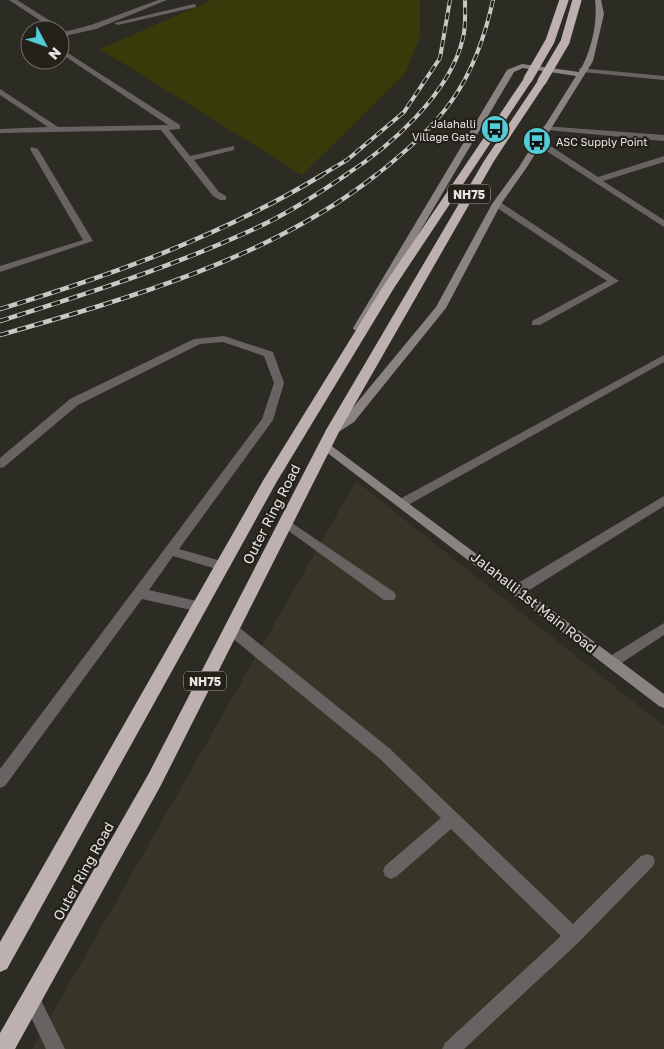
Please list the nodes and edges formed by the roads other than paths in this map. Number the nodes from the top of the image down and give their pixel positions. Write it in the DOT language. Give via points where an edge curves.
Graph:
graph roads {
  1 [pos="12,0"];
  2 [pos="164,0"];
  3 [pos="564,0"];
  4 [pos="577,0"];
  5 [pos="598,0"];
  6 [pos="194,6"];
  7 [pos="45,20"];
  8 [pos="93,27"];
  9 [pos="70,33"];
  10 [pos="70,57"];
  11 [pos="580,72"];
  12 [pos="664,78"];
  13 [pos="0,91"];
  14 [pos="163,127"];
  15 [pos="547,128"];
  16 [pos="57,130"];
  17 [pos="0,131"];
  18 [pos="664,138"];
  19 [pos="537,141"];
  20 [pos="231,148"];
  21 [pos="34,149"];
  22 [pos="189,159"];
  23 [pos="664,159"];
  24 [pos="596,180"];
  25 [pos="223,198"];
  26 [pos="497,204"];
  27 [pos="663,223"];
  28 [pos="0,268"];
  29 [pos="536,323"];
  30 [pos="664,358"];
  31 [pos="304,426"];
  32 [pos="329,438"];
  33 [pos="0,464"];
  34 [pos="664,500"];
  35 [pos="404,502"];
  36 [pos="286,523"];
  37 [pos="171,551"];
  38 [pos="223,566"];
  39 [pos="518,590"];
  40 [pos="140,593"];
  41 [pos="389,596"];
  42 [pos="200,607"];
  43 [pos="664,628"];
  44 [pos="231,629"];
  45 [pos="612,662"];
  46 [pos="664,702"];
  47 [pos="0,781"];
  48 [pos="452,818"];
  49 [pos="647,861"];
  50 [pos="391,871"];
  51 [pos="573,936"];
  52 [pos="15,937"];
  53 [pos="0,946"];
  54 [pos="0,962"];
  55 [pos="31,998"];
  56 [pos="2,1049"];
  57 [pos="56,1049"];
  58 [pos="452,1049"];
  1 -- 7 [label="street"];
  2 -- 8 [label="street"];
  3 -- 31 [label="highway, Outer Ring Road / NH75, bridge" via="548,48 388,288"];
  4 -- 32 [label="highway, Outer Ring Road / NH75, bridge" via="574,23 562,50 484,170"];
  5 -- 11 [label="street" via="600,14 589,61"];
  6 -- 8 [label="street"];
  8 -- 9 [label="street"];
  10 -- 14 [label="street" via="177,127"];
  11 -- 12 [label="street"];
  11 -- 15 [label="street"];
  11 -- 31 [label="street" via="522,66 510,70 314,400"];
  13 -- 16 [label="street"];
  14 -- 16 [label="street"];
  14 -- 22 [label="street"];
  15 -- 18 [label="street"];
  15 -- 19 [label="street"];
  16 -- 17 [label="street"];
  19 -- 24 [label="street"];
  19 -- 26 [label="street"];
  20 -- 22 [label="street"];
  21 -- 28 [label="street" via="88,241"];
  22 -- 25 [label="street" via="216,194"];
  23 -- 24 [label="street"];
  24 -- 27 [label="street"];
  26 -- 29 [label="street" via="614,281"];
  26 -- 32 [label="street" via="441,308 350,419"];
  30 -- 35 [label="street"];
  31 -- 38 [label="highway, Outer Ring Road / NH75"];
  32 -- 35 [label="street, Jalahalli 1st Main Road"];
  32 -- 36 [label="highway, Outer Ring Road / NH75"];
  33 -- 37 [label="street" via="74,402 198,341 224,339 269,354 280,383 267,420"];
  34 -- 39 [label="street"];
  35 -- 39 [label="street, Jalahalli 1st Main Road"];
  36 -- 41 [label="street"];
  36 -- 44 [label="highway, Outer Ring Road / NH75"];
  37 -- 38 [label="street"];
  37 -- 40 [label="street"];
  38 -- 42 [label="highway, Outer Ring Road / NH75"];
  39 -- 45 [label="street, Jalahalli 1st Main Road"];
  40 -- 42 [label="street"];
  40 -- 47 [label="street"];
  42 -- 52 [label="highway, Outer Ring Road / NH75"];
  43 -- 45 [label="street"];
  44 -- 48 [label="street" via="384,753"];
  44 -- 55 [label="highway, Outer Ring Road / NH75" via="154,781"];
  45 -- 46 [label="street, Jalahalli 1st Main Road"];
  48 -- 50 [label="street"];
  48 -- 51 [label="street"];
  49 -- 51 [label="street"];
  51 -- 58 [label="street"];
  52 -- 53 [label="street"];
  52 -- 54 [label="highway, Outer Ring Road / NH75"];
  55 -- 56 [label="highway, Outer Ring Road / NH75"];
  55 -- 57 [label="street"];
}
